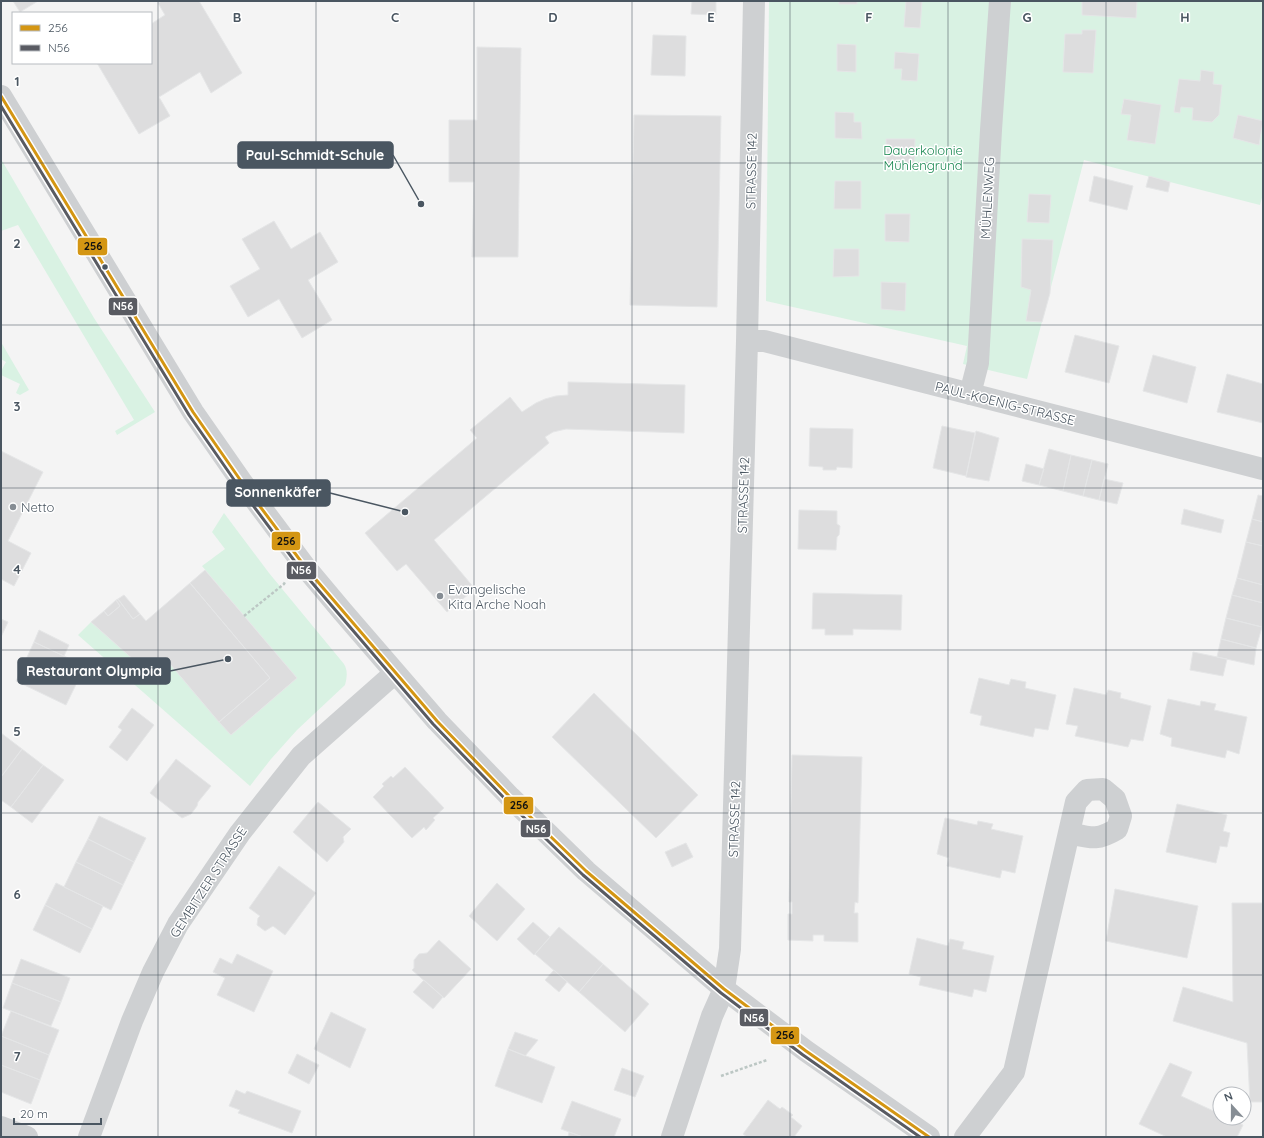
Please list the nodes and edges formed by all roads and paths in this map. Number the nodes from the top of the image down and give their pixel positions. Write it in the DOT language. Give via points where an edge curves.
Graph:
graph roads {
  1 [pos="754,1"];
  2 [pos="1000,1"];
  3 [pos="1,96"];
  4 [pos="747,341"];
  5 [pos="970,394"];
  6 [pos="1263,469"];
  7 [pos="286,579"];
  8 [pos="244,616"];
  9 [pos="395,673"];
  10 [pos="1070,832"];
  11 [pos="724,989"];
  12 [pos="767,1060"];
  13 [pos="720,1077"];
  14 [pos="1,1127"];
  15 [pos="27,1137"];
  16 [pos="89,1137"];
  17 [pos="672,1137"];
  18 [pos="929,1137"];
  19 [pos="965,1137"];
  1 -- 4 [label="street, STRASSE 142"];
  2 -- 5 [label="street, MÜHLENWEG" via="978,363"];
  3 -- 9 [label="street" via="193,412 306,568"];
  4 -- 5 [label="street, PAUL-KOENIG-STRASSE" via="764,341"];
  4 -- 11 [label="street, STRASSE 142" via="731,933"];
  5 -- 6 [label="street, PAUL-KOENIG-STRASSE"];
  7 -- 8 [label="path" via="284,584"];
  9 -- 11 [label="street" via="489,775 586,871"];
  9 -- 16 [label="street, GEMBITZER STRASSE" via="301,756 240,832 178,924 153,972 132,1021"];
  10 -- 19 [label="street" via="1014,1072"];
  11 -- 17 [label="street, STRASSE 142" via="712,1016"];
  11 -- 18 [label="street" via="889,1111"];
  12 -- 13 [label="path"];
  14 -- 15 [label="street"];
}
